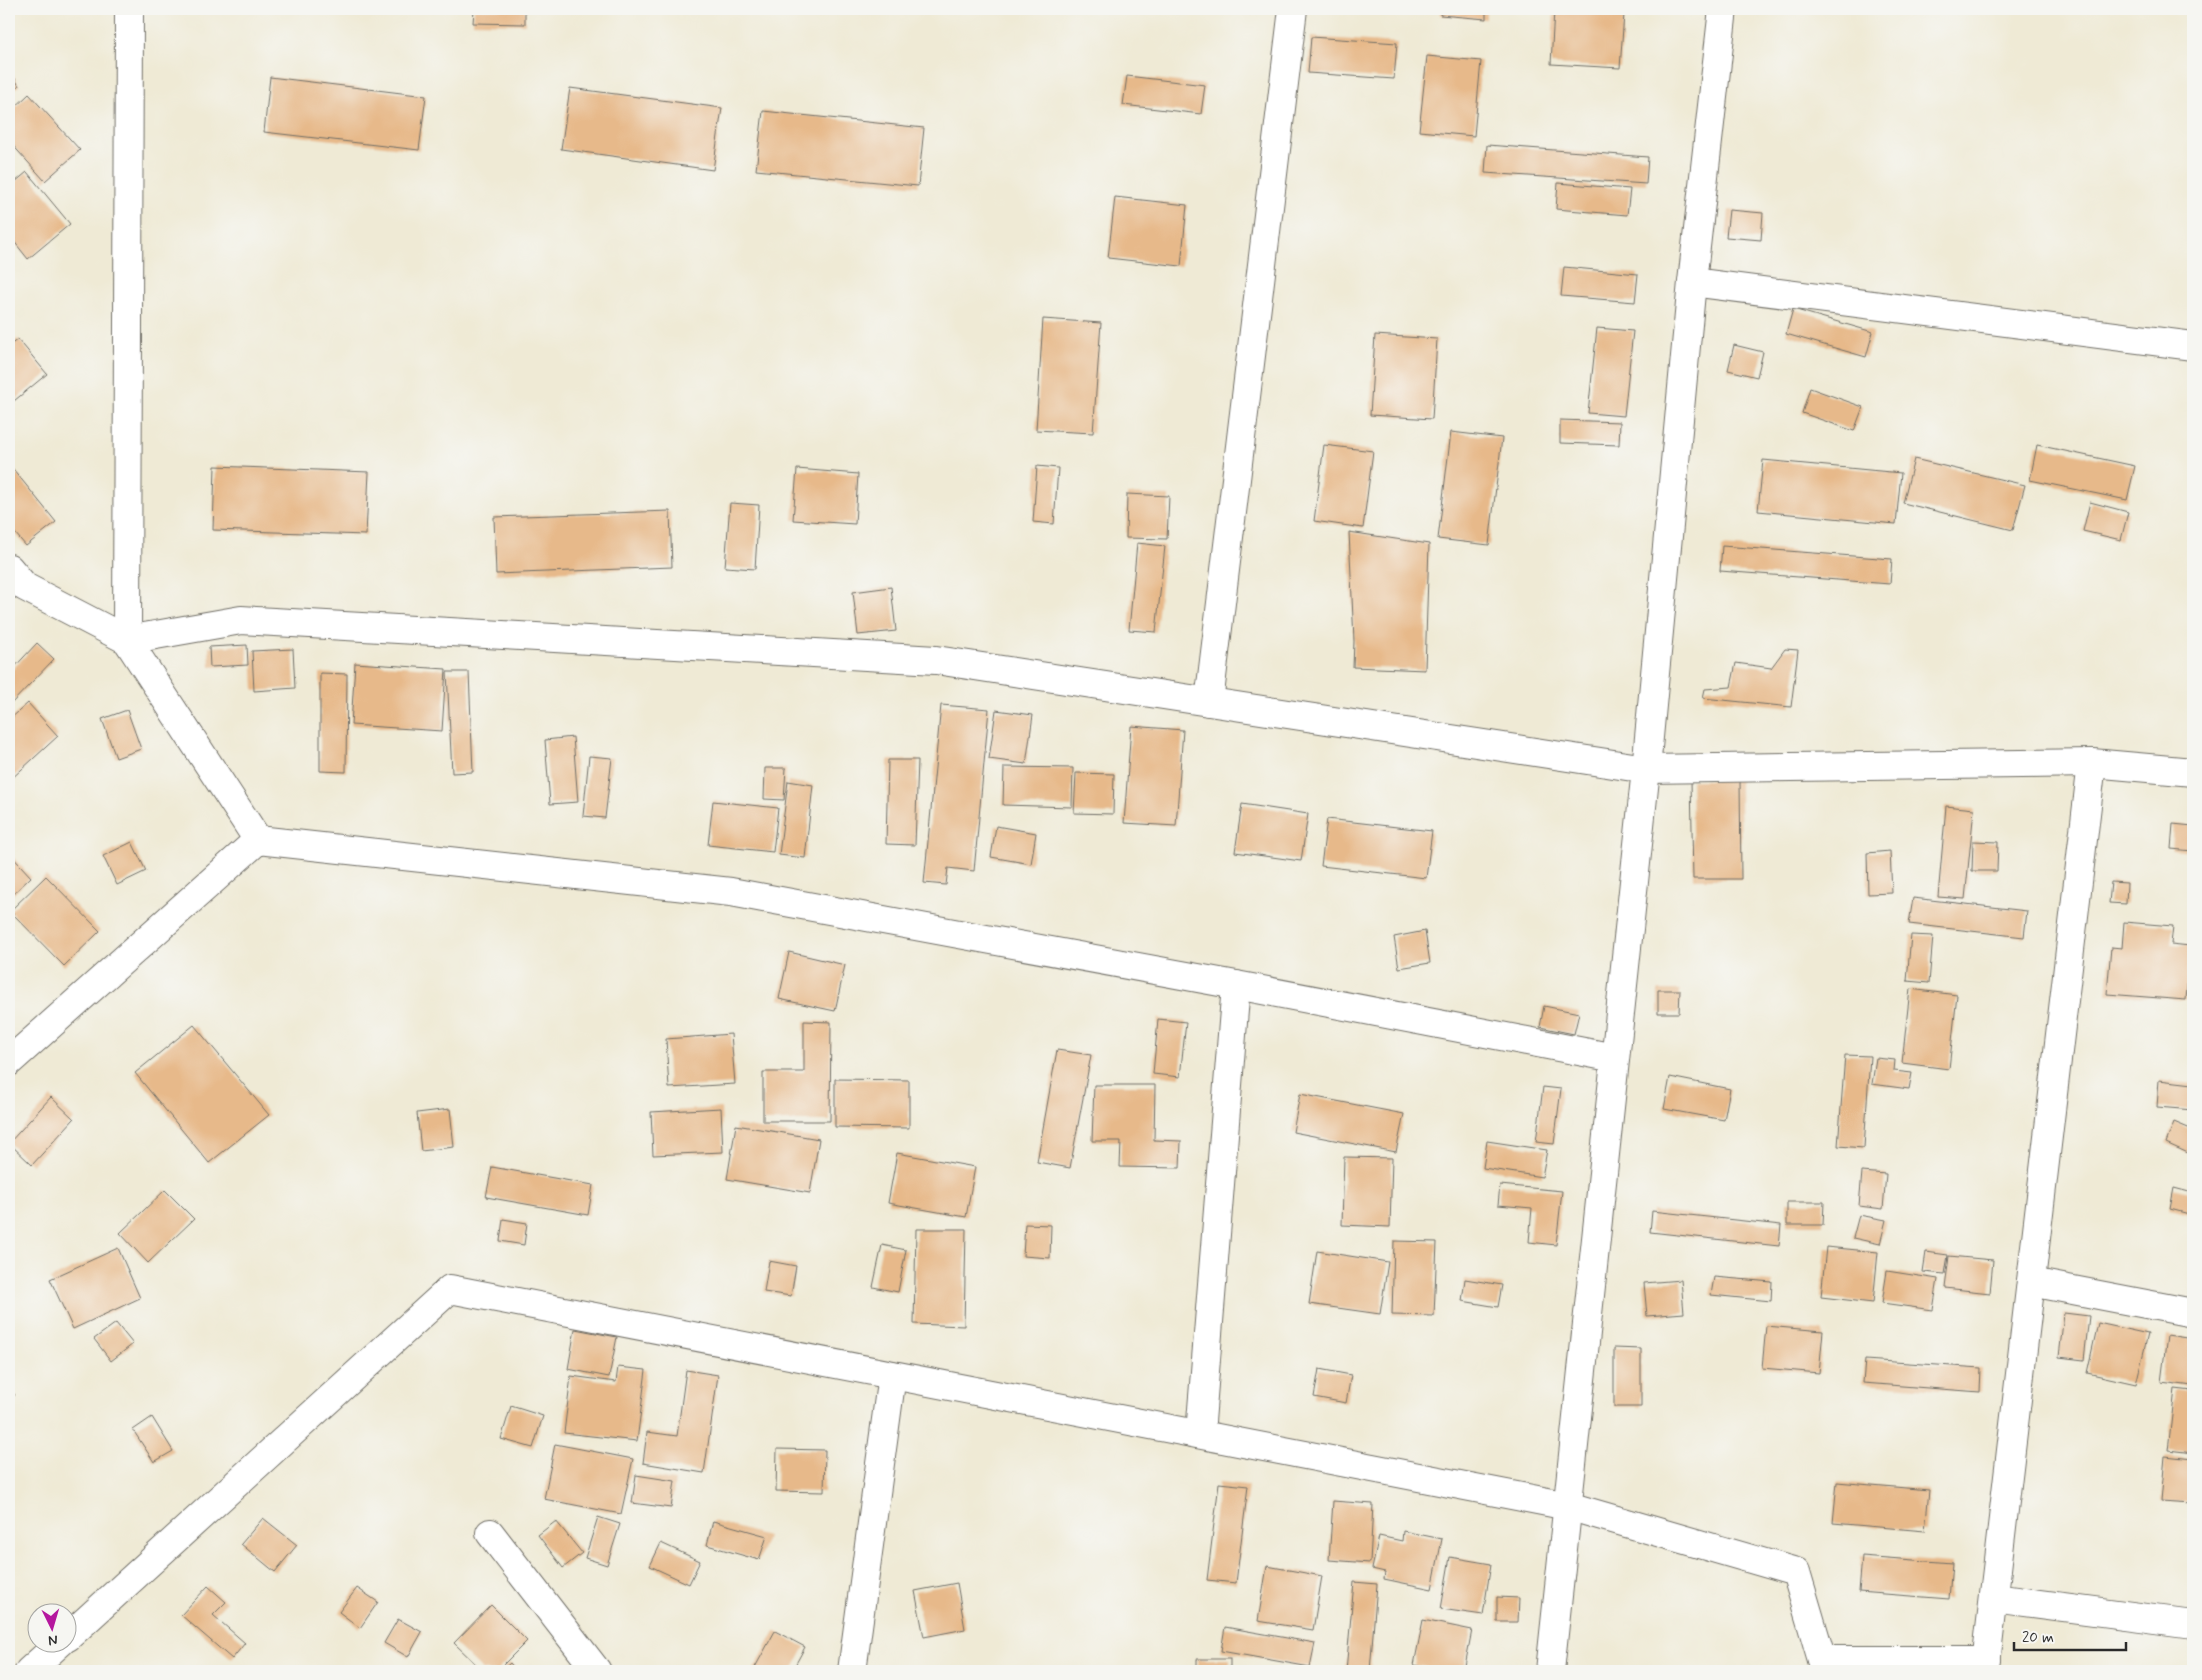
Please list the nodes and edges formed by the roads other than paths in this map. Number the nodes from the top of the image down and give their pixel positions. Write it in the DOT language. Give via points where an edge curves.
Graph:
graph roads {
  1 [pos="129,9"];
  2 [pos="1294,9"];
  3 [pos="1723,9"];
  4 [pos="1692,282"];
  5 [pos="2193,346"];
  6 [pos="9,568"];
  7 [pos="127,640"];
  8 [pos="1209,702"];
  9 [pos="2092,763"];
  10 [pos="1646,769"];
  11 [pos="2193,772"];
  12 [pos="258,840"];
  13 [pos="1236,985"];
  14 [pos="1615,1058"];
  15 [pos="9,1062"];
  16 [pos="2031,1282"];
  17 [pos="2193,1313"];
  18 [pos="892,1374"];
  19 [pos="1200,1434"];
  20 [pos="1568,1506"];
  21 [pos="490,1533"];
  22 [pos="1994,1598"];
  23 [pos="2193,1624"];
  24 [pos="78,1627"];
  25 [pos="50,1652"];
  26 [pos="1986,1665"];
  27 [pos="29,1671"];
  28 [pos="597,1671"];
  29 [pos="852,1671"];
  30 [pos="1550,1671"];
  1 -- 7 [label="street"];
  2 -- 8 [label="street"];
  3 -- 4 [label="street"];
  4 -- 5 [label="street"];
  4 -- 10 [label="street"];
  6 -- 7 [label="street" via="25,587"];
  7 -- 8 [label="street" via="240,620 936,660"];
  7 -- 12 [label="street"];
  8 -- 10 [label="street"];
  9 -- 10 [label="street"];
  9 -- 11 [label="street"];
  9 -- 16 [label="street"];
  10 -- 14 [label="street"];
  12 -- 13 [label="street" via="731,892"];
  12 -- 15 [label="street"];
  13 -- 14 [label="street"];
  13 -- 19 [label="street"];
  14 -- 20 [label="street"];
  16 -- 17 [label="street"];
  16 -- 22 [label="street"];
  18 -- 19 [label="street"];
  18 -- 24 [label="street" via="450,1289"];
  18 -- 29 [label="street"];
  19 -- 20 [label="street"];
  20 -- 26 [label="street" via="1796,1572 1822,1660"];
  20 -- 30 [label="street"];
  21 -- 28 [label="street"];
  22 -- 23 [label="street"];
  22 -- 26 [label="street"];
  25 -- 27 [label="street"];
}
